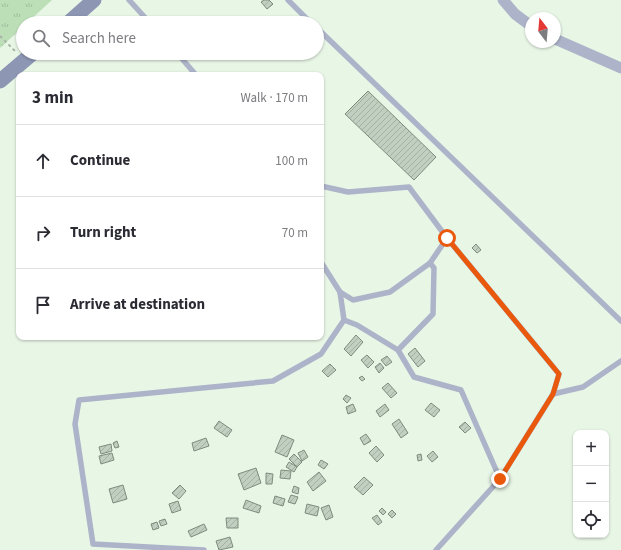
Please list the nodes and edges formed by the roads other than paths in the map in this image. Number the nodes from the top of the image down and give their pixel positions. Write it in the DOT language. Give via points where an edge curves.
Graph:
graph roads {
  1 [pos="94,0"];
  2 [pos="128,0"];
  3 [pos="288,0"];
  4 [pos="503,0"];
  5 [pos="76,16"];
  6 [pos="143,16"];
  7 [pos="304,16"];
  8 [pos="525,22"];
  9 [pos="324,35"];
  10 [pos="561,42"];
  11 [pos="25,60"];
  12 [pos="183,60"];
  13 [pos="621,68"];
  14 [pos="193,72"];
  15 [pos="0,81"];
  16 [pos="324,187"];
  17 [pos="447,238"];
  18 [pos="430,263"];
  19 [pos="324,267"];
  20 [pos="340,292"];
  21 [pos="344,320"];
  22 [pos="621,321"];
  23 [pos="398,350"];
  24 [pos="621,360"];
  25 [pos="553,394"];
  26 [pos="500,479"];
  27 [pos="204,550"];
  28 [pos="436,550"];
  1 -- 5 [label="main road"];
  2 -- 6 [label="lane"];
  3 -- 7 [label="lane"];
  4 -- 8 [label="street"];
  9 -- 22 [label="lane"];
  10 -- 13 [label="street"];
  11 -- 15 [label="main road"];
  12 -- 14 [label="lane"];
  16 -- 17 [label="lane" via="348,192 409,187"];
  17 -- 18 [label="lane"];
  17 -- 25 [label="lane" via="559,374"];
  18 -- 20 [label="lane" via="390,292 353,300"];
  18 -- 23 [label="lane" via="434,268 433,314"];
  19 -- 20 [label="lane"];
  20 -- 21 [label="lane"];
  21 -- 23 [label="lane"];
  21 -- 27 [label="lane" via="321,354 273,381 79,400 75,424 93,544"];
  23 -- 26 [label="lane" via="414,377 461,390"];
  24 -- 25 [label="lane" via="583,387"];
  25 -- 26 [label="lane"];
  26 -- 28 [label="lane"];
}
